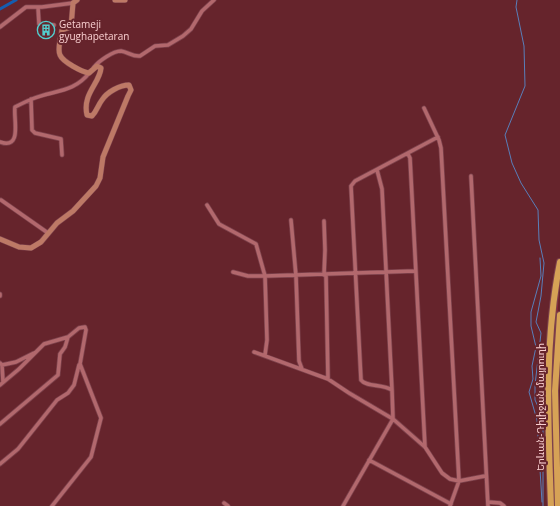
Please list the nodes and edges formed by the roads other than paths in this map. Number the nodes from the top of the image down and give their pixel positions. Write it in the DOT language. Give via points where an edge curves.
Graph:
graph roads {
  1 [pos="115,0"];
  2 [pos="125,0"];
  3 [pos="214,0"];
  4 [pos="75,1"];
  5 [pos="38,7"];
  6 [pos="54,25"];
  7 [pos="0,27"];
  8 [pos="89,73"];
  9 [pos="31,99"];
  10 [pos="424,108"];
  11 [pos="438,137"];
  12 [pos="0,142"];
  13 [pos="408,154"];
  14 [pos="62,156"];
  15 [pos="376,170"];
  16 [pos="471,176"];
  17 [pos="1,200"];
  18 [pos="207,205"];
  19 [pos="291,220"];
  20 [pos="324,221"];
  21 [pos="48,234"];
  22 [pos="0,239"];
  23 [pos="560,262"];
  24 [pos="415,271"];
  25 [pos="233,272"];
  26 [pos="356,272"];
  27 [pos="386,272"];
  28 [pos="325,275"];
  29 [pos="265,276"];
  30 [pos="296,276"];
  31 [pos="560,315"];
  32 [pos="68,337"];
  33 [pos="36,352"];
  34 [pos="254,352"];
  35 [pos="265,355"];
  36 [pos="1,364"];
  37 [pos="80,364"];
  38 [pos="302,369"];
  39 [pos="328,379"];
  40 [pos="1,383"];
  41 [pos="392,390"];
  42 [pos="393,419"];
  43 [pos="0,424"];
  44 [pos="425,447"];
  45 [pos="369,460"];
  46 [pos="0,464"];
  47 [pos="485,476"];
  48 [pos="459,481"];
  49 [pos="224,503"];
  50 [pos="488,504"];
  51 [pos="450,505"];
  52 [pos="52,506"];
  53 [pos="228,506"];
  54 [pos="343,506"];
  55 [pos="504,506"];
  56 [pos="550,506"];
  57 [pos="558,506"];
  1 -- 2 [label="street"];
  3 -- 8 [label="street" via="202,11 191,29 174,43 154,46 140,56 117,52 97,63"];
  4 -- 5 [label="street"];
  4 -- 8 [label="street" via="73,22 71,26 62,30 60,55 74,67"];
  5 -- 6 [label="street" via="39,24"];
  5 -- 7 [label="street" via="24,7"];
  8 -- 9 [label="street" via="80,83"];
  8 -- 21 [label="street" via="97,66 101,68 91,88 86,108 87,115 92,116 102,99 112,91 126,85 132,89 106,151 96,186"];
  9 -- 12 [label="street" via="14,109 16,135 13,141"];
  9 -- 14 [label="street" via="32,130 61,139"];
  10 -- 11 [label="street"];
  11 -- 13 [label="street"];
  11 -- 48 [label="street" via="441,148"];
  13 -- 15 [label="street"];
  13 -- 24 [label="street"];
  15 -- 26 [label="street" via="355,181 351,186"];
  15 -- 27 [label="street" via="382,189"];
  16 -- 47 [label="street"];
  17 -- 21 [label="street"];
  18 -- 29 [label="street" via="219,224 256,244"];
  19 -- 30 [label="street"];
  20 -- 28 [label="street"];
  21 -- 22 [label="street" via="37,246 29,249"];
  23 -- 56 [label="highway, Երևան-Դիլիջան մայրուղի" via="548,367"];
  24 -- 27 [label="street"];
  24 -- 44 [label="street"];
  25 -- 29 [label="street" via="248,276"];
  26 -- 27 [label="street"];
  26 -- 28 [label="street"];
  26 -- 41 [label="street" via="361,380 366,384 385,386"];
  27 -- 41 [label="street"];
  28 -- 30 [label="street"];
  28 -- 39 [label="street"];
  29 -- 30 [label="street"];
  29 -- 35 [label="street"];
  30 -- 38 [label="street" via="299,361"];
  31 -- 57 [label="highway, Երևան-Դիլիջան մայրուղի" via="555,391"];
  32 -- 33 [label="street" via="44,344"];
  32 -- 37 [label="street" via="79,328 85,327"];
  32 -- 43 [label="street" via="60,354 58,375"];
  33 -- 36 [label="street" via="16,362"];
  33 -- 40 [label="street"];
  34 -- 35 [label="street"];
  35 -- 38 [label="street"];
  36 -- 40 [label="street"];
  37 -- 46 [label="street" via="74,385 58,400 18,449"];
  37 -- 52 [label="street" via="101,418 91,457"];
  38 -- 39 [label="street"];
  39 -- 42 [label="street"];
  41 -- 42 [label="street"];
  42 -- 44 [label="street"];
  42 -- 45 [label="street"];
  44 -- 48 [label="street" via="442,473 450,479"];
  45 -- 51 [label="street"];
  45 -- 54 [label="street"];
  47 -- 48 [label="street"];
  47 -- 50 [label="street"];
  48 -- 51 [label="street"];
  49 -- 53 [label="street"];
  50 -- 55 [label="street" via="500,503"];
}
